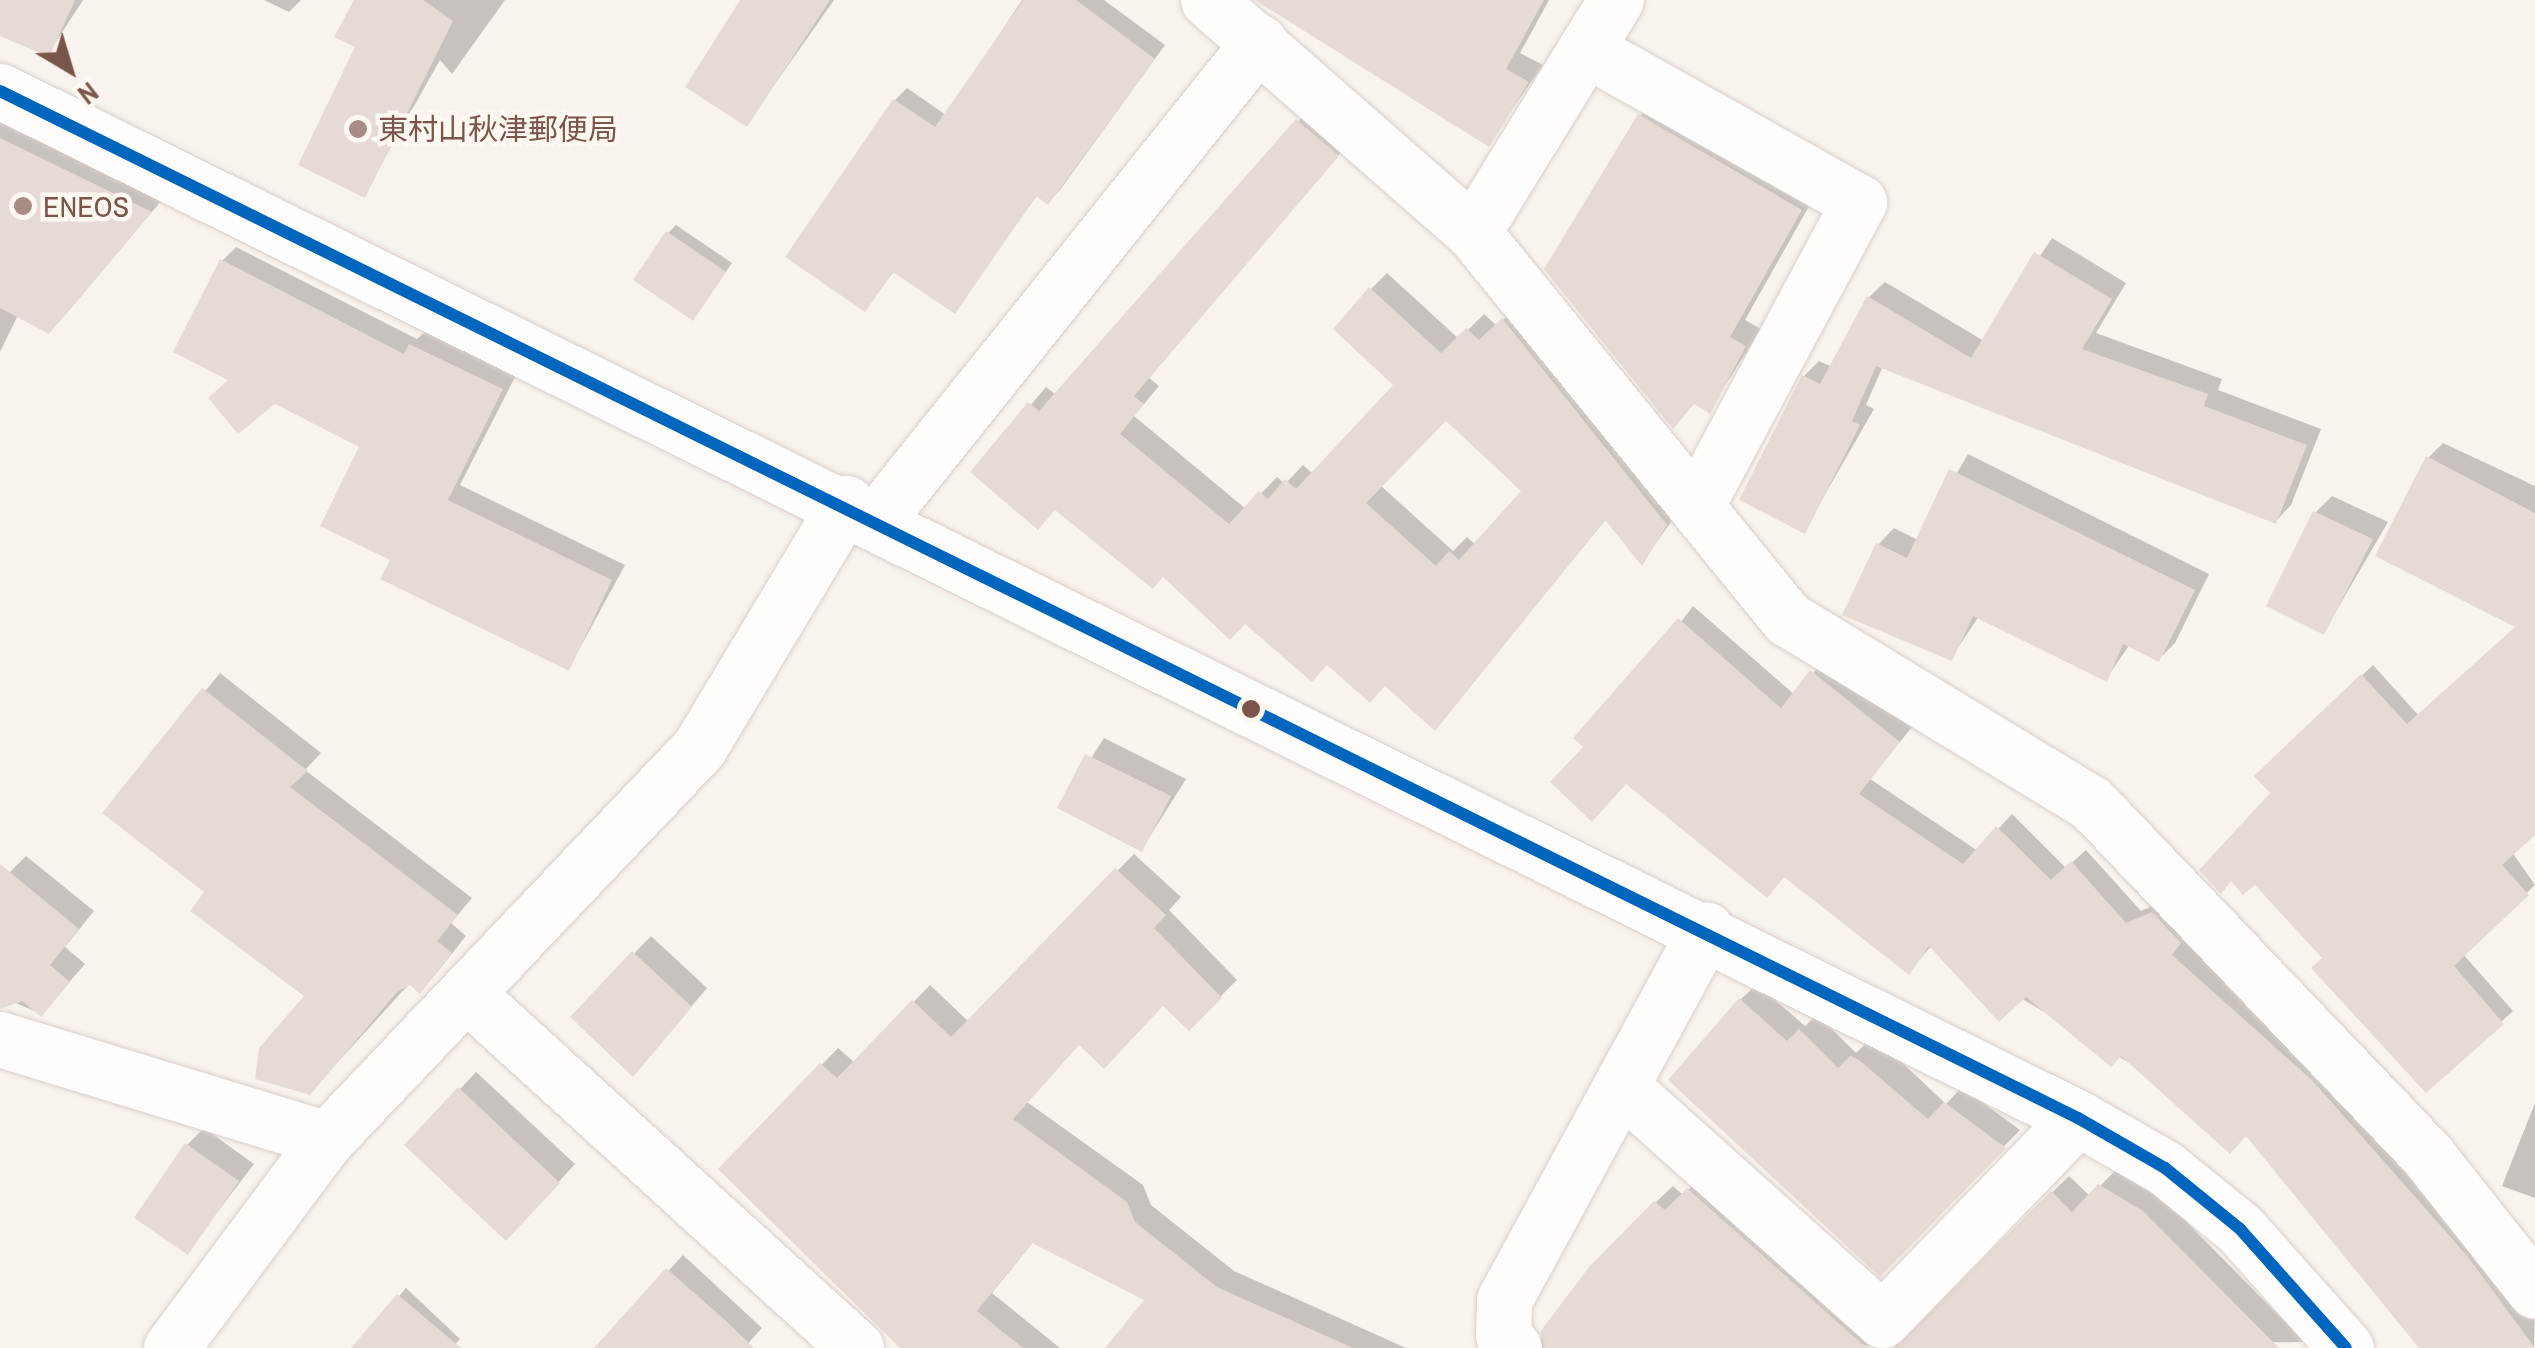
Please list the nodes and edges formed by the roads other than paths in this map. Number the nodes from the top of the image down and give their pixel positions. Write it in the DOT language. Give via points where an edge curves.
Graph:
graph roads {
  1 [pos="1208,0"];
  2 [pos="1616,0"];
  3 [pos="1259,42"];
  4 [pos="1586,48"];
  5 [pos="0,90"];
  6 [pos="1473,232"];
  7 [pos="1698,504"];
  8 [pos="862,510"];
  9 [pos="1706,930"];
  10 [pos="466,994"];
  11 [pos="2,1044"];
  12 [pos="1624,1089"];
  13 [pos="2078,1118"];
  14 [pos="328,1139"];
  15 [pos="2535,1291"];
  16 [pos="172,1348"];
  17 [pos="856,1348"];
  18 [pos="1514,1348"];
  19 [pos="2346,1348"];
  1 -- 3 [label="street"];
  2 -- 4 [label="street"];
  3 -- 6 [label="street"];
  3 -- 8 [label="street"];
  4 -- 6 [label="street"];
  4 -- 7 [label="street" via="1858,202"];
  5 -- 8 [label="street"];
  6 -- 7 [label="street"];
  7 -- 15 [label="street" via="1788,619 2091,803 2428,1156"];
  8 -- 9 [label="street"];
  8 -- 10 [label="street" via="699,748"];
  9 -- 12 [label="street"];
  9 -- 13 [label="street"];
  10 -- 14 [label="street"];
  10 -- 17 [label="street"];
  11 -- 14 [label="street"];
  12 -- 13 [label="street" via="1882,1320"];
  12 -- 18 [label="street" via="1504,1300 1503,1335"];
  13 -- 19 [label="street" via="2165,1168 2240,1229"];
  14 -- 16 [label="street"];
}
